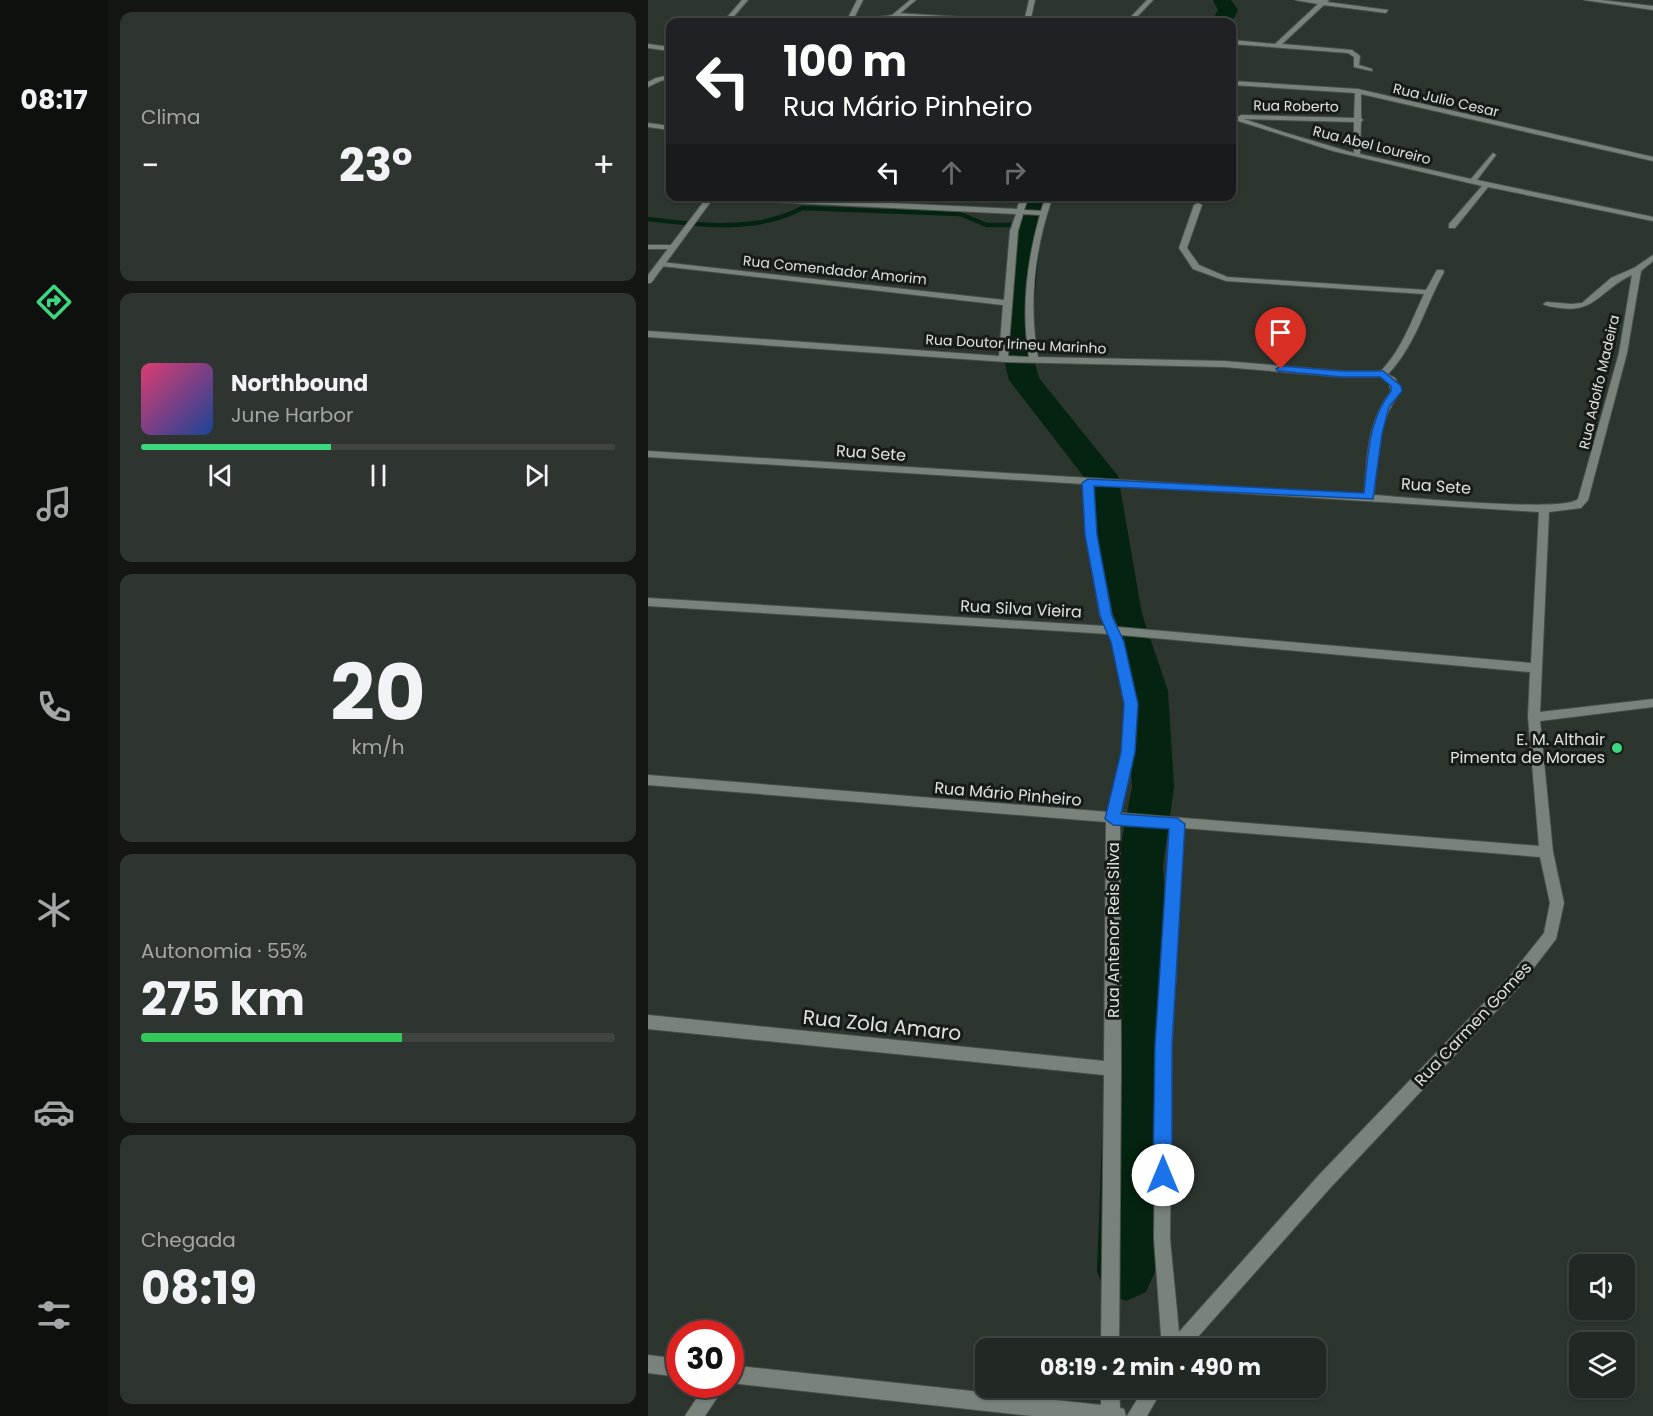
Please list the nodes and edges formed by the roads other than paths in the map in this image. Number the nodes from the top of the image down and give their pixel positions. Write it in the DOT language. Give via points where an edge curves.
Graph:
graph roads {
  1 [pos="745,0"];
  2 [pos="860,0"];
  3 [pos="913,0"];
  4 [pos="1032,0"];
  5 [pos="1150,0"];
  6 [pos="1298,0"];
  7 [pos="1587,0"];
  8 [pos="1603,1"];
  9 [pos="1324,2"];
  10 [pos="1653,8"];
  11 [pos="1386,11"];
  12 [pos="895,16"];
  13 [pos="729,18"];
  14 [pos="854,18"];
  15 [pos="882,18"];
  16 [pos="892,18"];
  17 [pos="933,18"];
  18 [pos="1028,18"];
  19 [pos="1134,18"];
  20 [pos="1236,42"];
  21 [pos="648,46"];
  22 [pos="1276,46"];
  23 [pos="666,48"];
  24 [pos="1370,70"];
  25 [pos="666,77"];
  26 [pos="1236,83"];
  27 [pos="648,85"];
  28 [pos="1358,92"];
  29 [pos="1236,117"];
  30 [pos="1276,117"];
  31 [pos="1236,119"];
  32 [pos="1360,120"];
  33 [pos="648,125"];
  34 [pos="666,127"];
  35 [pos="1266,130"];
  36 [pos="1357,154"];
  37 [pos="1493,155"];
  38 [pos="1653,159"];
  39 [pos="1473,181"];
  40 [pos="1487,184"];
  41 [pos="709,201"];
  42 [pos="800,201"];
  43 [pos="1023,201"];
  44 [pos="1048,201"];
  45 [pos="1198,205"];
  46 [pos="1019,211"];
  47 [pos="1042,213"];
  48 [pos="1653,219"];
  49 [pos="1452,225"];
  50 [pos="648,247"];
  51 [pos="673,247"];
  52 [pos="1653,257"];
  53 [pos="661,264"];
  54 [pos="1637,270"];
  55 [pos="1440,272"];
  56 [pos="648,281"];
  57 [pos="1427,292"];
  58 [pos="1006,303"];
  59 [pos="1547,304"];
  60 [pos="648,334"];
  61 [pos="1004,359"];
  62 [pos="1033,360"];
  63 [pos="1383,374"];
  64 [pos="648,454"];
  65 [pos="1090,483"];
  66 [pos="1369,497"];
  67 [pos="1566,508"];
  68 [pos="1544,509"];
  69 [pos="648,602"];
  70 [pos="1114,631"];
  71 [pos="1535,668"];
  72 [pos="1653,703"];
  73 [pos="1534,717"];
  74 [pos="648,780"];
  75 [pos="1119,819"];
  76 [pos="1171,824"];
  77 [pos="1546,852"];
  78 [pos="648,1022"];
  79 [pos="1113,1069"];
  80 [pos="1110,1338"];
  81 [pos="1170,1338"];
  82 [pos="1185,1338"];
  83 [pos="648,1364"];
  84 [pos="666,1366"];
  85 [pos="744,1375"];
  86 [pos="707,1398"];
  87 [pos="1111,1398"];
  88 [pos="1148,1398"];
  89 [pos="1114,1415"];
  90 [pos="694,1416"];
  91 [pos="1136,1416"];
  1 -- 13 [label="street"];
  2 -- 14 [label="street"];
  3 -- 12 [label="street"];
  4 -- 18 [label="street"];
  5 -- 19 [label="street"];
  6 -- 9 [label="street"];
  7 -- 8 [label="street"];
  8 -- 10 [label="street"];
  9 -- 11 [label="street"];
  9 -- 22 [label="street"];
  12 -- 15 [label="street"];
  12 -- 16 [label="street"];
  12 -- 17 [label="street"];
  20 -- 22 [label="street"];
  21 -- 23 [label="street"];
  22 -- 24 [label="street" via="1350,51 1357,56 1356,66"];
  25 -- 27 [label="street"];
  26 -- 28 [label="street, Rua Julio Cesar"];
  28 -- 32 [label="street"];
  28 -- 38 [label="street, Rua Julio Cesar"];
  29 -- 30 [label="street, Rua Roberto"];
  30 -- 32 [label="street, Rua Roberto"];
  30 -- 35 [label="street"];
  31 -- 35 [label="street, Rua Abel Loureiro"];
  32 -- 36 [label="street"];
  33 -- 34 [label="street"];
  35 -- 36 [label="street, Rua Abel Loureiro"];
  36 -- 39 [label="street, Rua Abel Loureiro"];
  37 -- 39 [label="street"];
  39 -- 40 [label="street, Rua Abel Loureiro"];
  40 -- 48 [label="street, Rua Abel Loureiro"];
  40 -- 49 [label="street"];
  41 -- 51 [label="street"];
  42 -- 46 [label="street"];
  43 -- 46 [label="street"];
  44 -- 47 [label="street"];
  45 -- 57 [label="street" via="1183,248 1196,267 1226,279"];
  46 -- 47 [label="street"];
  46 -- 58 [label="street"];
  47 -- 62 [label="street" via="1031,286"];
  50 -- 51 [label="street"];
  51 -- 53 [label="street"];
  52 -- 54 [label="street"];
  53 -- 56 [label="street"];
  53 -- 58 [label="street, Rua Comendador Amorim"];
  54 -- 59 [label="street" via="1614,280 1585,305 1571,308"];
  54 -- 67 [label="street, Rua Adolfo Madeira" via="1623,353 1583,500"];
  55 -- 57 [label="street"];
  57 -- 63 [label="street" via="1402,354"];
  58 -- 61 [label="street"];
  60 -- 61 [label="street, Rua Doutor Irineu Marinho"];
  61 -- 62 [label="street, Rua Doutor Irineu Marinho"];
  62 -- 63 [label="street, Rua Doutor Irineu Marinho" via="1224,364"];
  63 -- 66 [label="street" via="1392,380 1396,391 1387,400 1377,434"];
  64 -- 65 [label="street, Rua Sete"];
  65 -- 66 [label="street, Rua Sete"];
  65 -- 70 [label="street, Rua Antenor Reis Silva" via="1091,535"];
  66 -- 68 [label="street, Rua Sete"];
  67 -- 68 [label="street, Rua Sete"];
  68 -- 71 [label="street, Rua Carmen Gomes"];
  69 -- 70 [label="street, Rua Silva Vieira"];
  70 -- 71 [label="street, Rua Silva Vieira"];
  70 -- 75 [label="street, Rua Antenor Reis Silva" via="1131,704"];
  71 -- 73 [label="street, Rua Carmen Gomes"];
  72 -- 73 [label="street"];
  73 -- 77 [label="street, Rua Carmen Gomes"];
  74 -- 75 [label="street, Rua Mário Pinheiro"];
  75 -- 76 [label="street, Rua Mário Pinheiro"];
  75 -- 79 [label="street, Rua Antenor Reis Silva"];
  76 -- 77 [label="street, Rua Mário Pinheiro"];
  76 -- 81 [label="street" via="1162,1239"];
  77 -- 82 [label="street, Rua Carmen Gomes" via="1557,903 1551,935 1514,982 1325,1181"];
  78 -- 79 [label="street, Rua Zola Amaro"];
  79 -- 80 [label="street, Rua Antenor Reis Silva"];
  83 -- 84 [label="street"];
  85 -- 89 [label="street"];
  86 -- 90 [label="street"];
  87 -- 89 [label="street"];
  88 -- 91 [label="street"];
}
